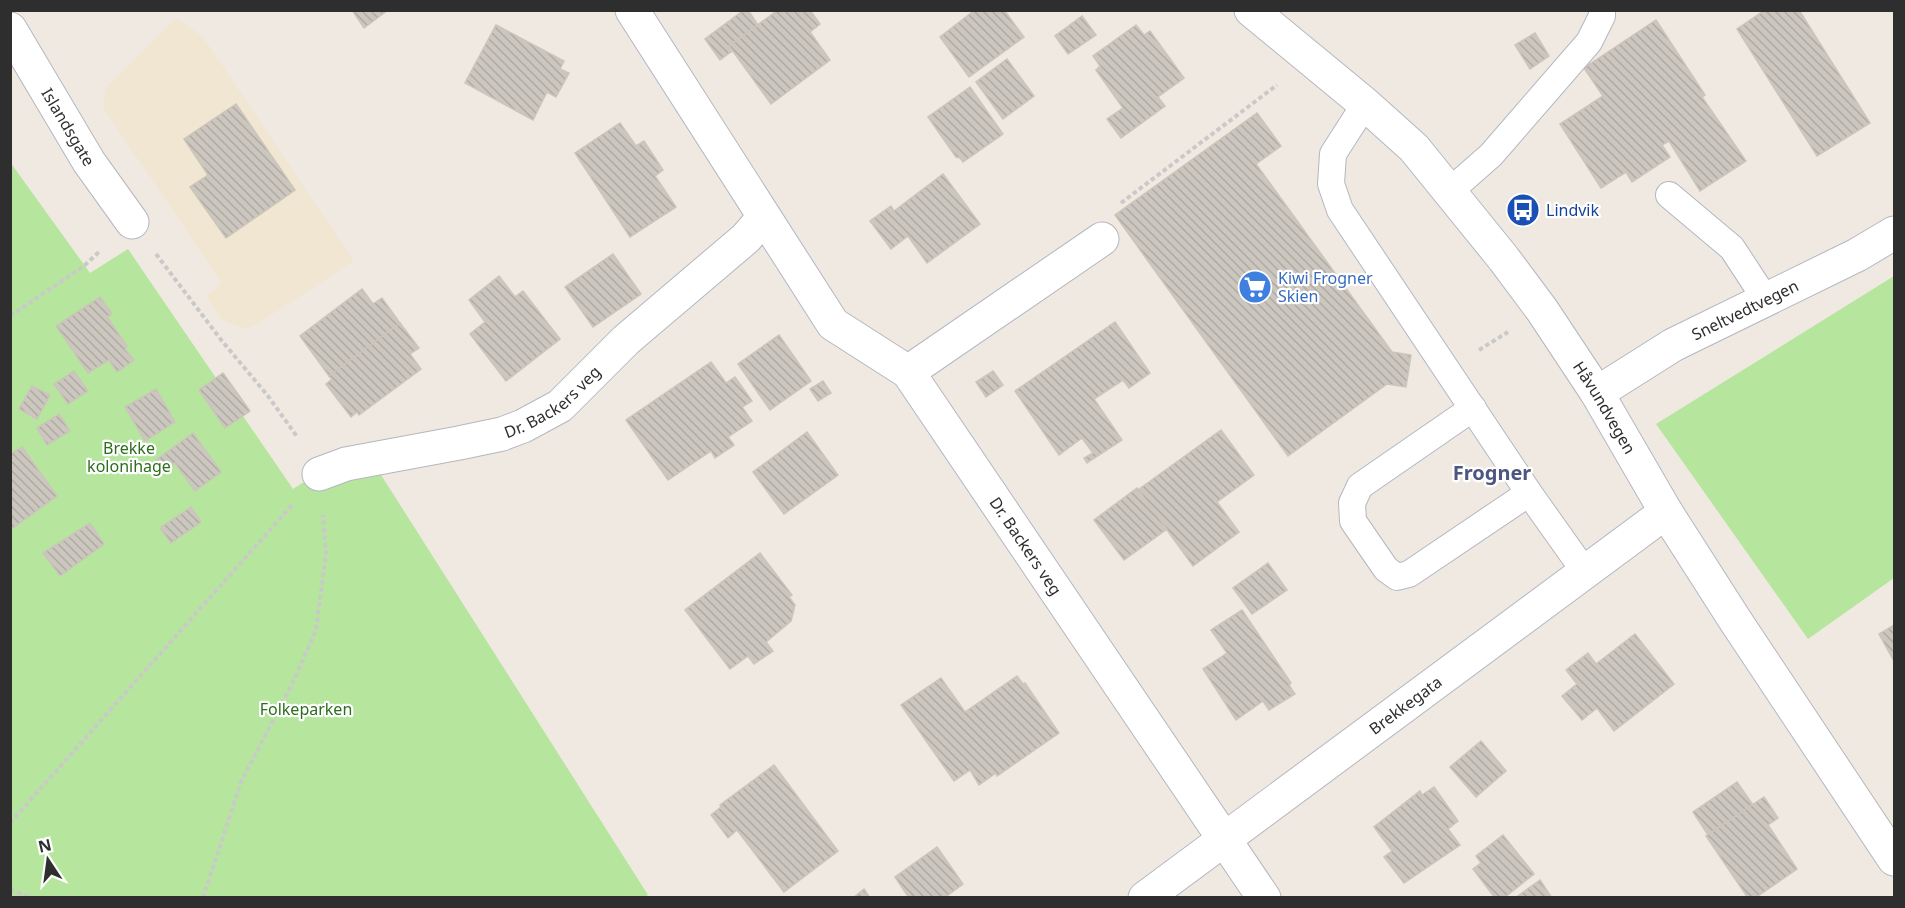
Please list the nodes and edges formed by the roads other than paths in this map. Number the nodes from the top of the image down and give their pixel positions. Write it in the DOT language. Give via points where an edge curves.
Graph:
graph roads {
  1 [pos="632,10"];
  2 [pos="1251,10"];
  3 [pos="1602,10"];
  4 [pos="10,29"];
  5 [pos="1365,104"];
  6 [pos="1450,191"];
  7 [pos="1669,195"];
  8 [pos="764,217"];
  9 [pos="132,222"];
  10 [pos="1894,233"];
  11 [pos="1102,240"];
  12 [pos="1766,300"];
  13 [pos="908,372"];
  14 [pos="1597,393"];
  15 [pos="1473,408"];
  16 [pos="319,474"];
  17 [pos="1529,493"];
  18 [pos="1666,512"];
  19 [pos="1585,572"];
  20 [pos="1225,839"];
  21 [pos="1894,859"];
  22 [pos="1145,897"];
  23 [pos="1264,897"];
  1 -- 8 [label="street, Dr. Backers veg"];
  2 -- 5 [label="street, Håvundvegen"];
  3 -- 6 [label="lane" via="1589,42 1491,155"];
  4 -- 9 [label="street, Islandsgate" via="89,162"];
  5 -- 6 [label="street, Håvundvegen" via="1414,148"];
  5 -- 15 [label="lane" via="1333,154 1331,184 1340,210"];
  6 -- 14 [label="street, Håvundvegen" via="1542,310"];
  7 -- 12 [label="lane" via="1732,248"];
  8 -- 13 [label="street, Dr. Backers veg" via="834,324"];
  8 -- 16 [label="street, Dr. Backers veg" via="746,238 626,340 560,406 502,434 346,464"];
  10 -- 12 [label="street, Sneltvedtvegen"];
  11 -- 13 [label="street"];
  12 -- 14 [label="street, Sneltvedtvegen" via="1673,345"];
  13 -- 20 [label="street, Dr. Backers veg"];
  14 -- 18 [label="street, Håvundvegen"];
  15 -- 17 [label="lane"];
  15 -- 17 [label="lane" via="1360,486 1352,503 1353,520 1386,569 1397,577 1409,574"];
  17 -- 19 [label="lane"];
  18 -- 19 [label="street, Brekkegata"];
  18 -- 21 [label="street, Håvundvegen"];
  19 -- 20 [label="street, Brekkegata"];
  20 -- 22 [label="street, Brekkegata"];
  20 -- 23 [label="street, Dr. Backers veg"];
}
